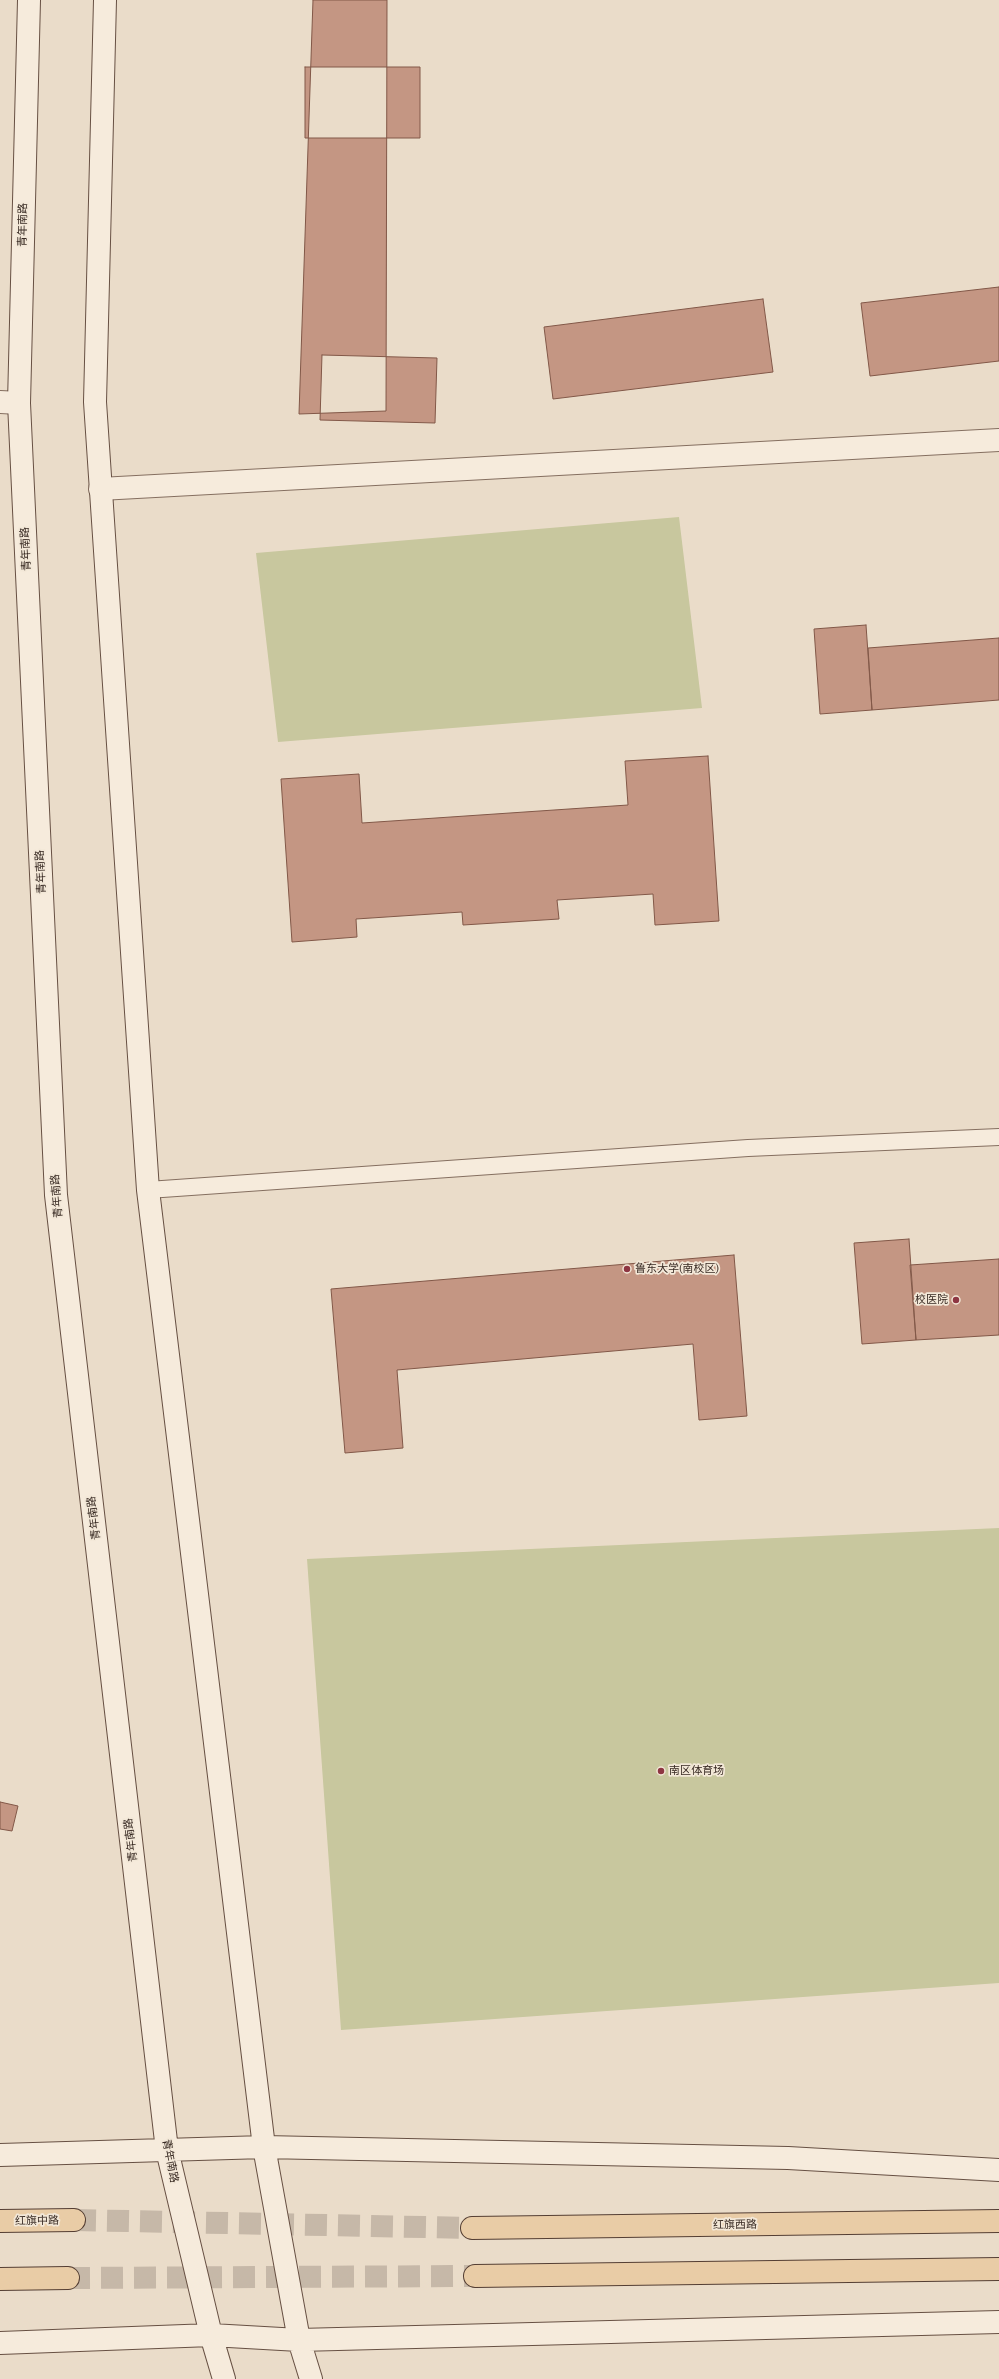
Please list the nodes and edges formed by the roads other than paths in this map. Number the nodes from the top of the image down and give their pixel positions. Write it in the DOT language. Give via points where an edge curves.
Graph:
graph roads {
  1 [pos="29,0"];
  2 [pos="105,0"];
  3 [pos="9,403"];
  4 [pos="999,440"];
  5 [pos="100,489"];
  6 [pos="999,1138"];
  7 [pos="148,1190"];
  8 [pos="264,2147"];
  9 [pos="167,2150"];
  10 [pos="0,2155"];
  11 [pos="999,2170"];
  12 [pos="74,2220"];
  13 [pos="0,2221"];
  14 [pos="999,2221"];
  15 [pos="472,2228"];
  16 [pos="999,2269"];
  17 [pos="475,2276"];
  18 [pos="68,2278"];
  19 [pos="0,2279"];
  20 [pos="999,2322"];
  21 [pos="211,2335"];
  22 [pos="298,2340"];
  23 [pos="0,2343"];
  24 [pos="224,2377"];
  25 [pos="311,2379"];
  1 -- 3 [label="main road, 青年南路"];
  2 -- 5 [label="main road" via="95,402"];
  3 -- 9 [label="main road, 青年南路" via="56,1195"];
  4 -- 5 [label="main road"];
  5 -- 7 [label="main road"];
  6 -- 7 [label="lane" via="748,1148"];
  7 -- 8 [label="main road"];
  8 -- 9 [label="main road"];
  8 -- 11 [label="main road" via="788,2158"];
  8 -- 22 [label="main road"];
  9 -- 10 [label="main road"];
  9 -- 21 [label="main road, 青年南路"];
  12 -- 13 [label="main road, 红旗中路"];
  14 -- 15 [label="main road, 红旗西路"];
  16 -- 17 [label="main road"];
  18 -- 19 [label="main road"];
  20 -- 22 [label="main road"];
  21 -- 22 [label="main road"];
  21 -- 23 [label="main road"];
  21 -- 24 [label="main road, 青年南路"];
  22 -- 25 [label="main road"];
}
